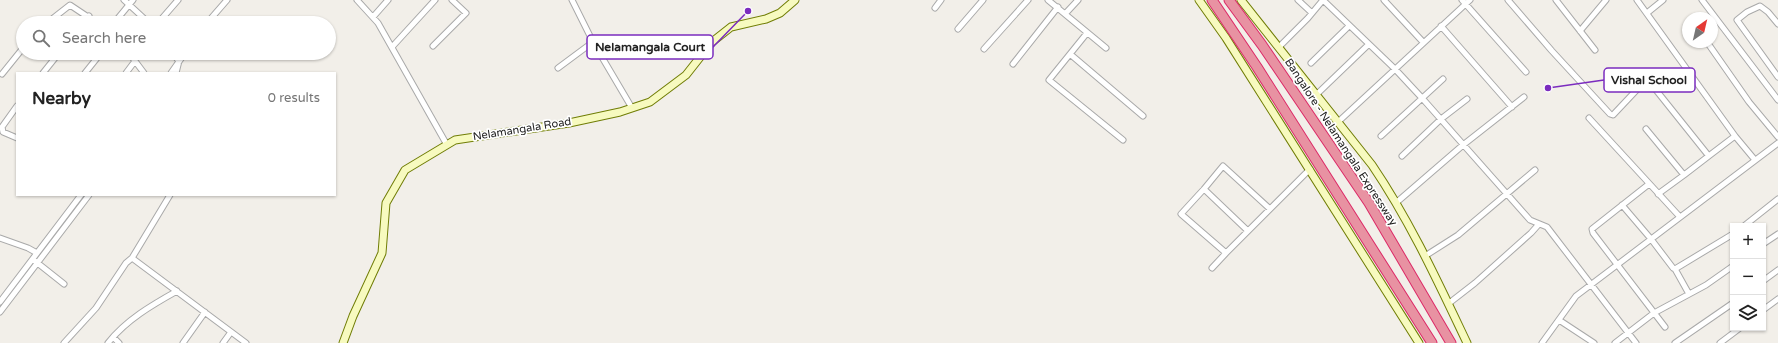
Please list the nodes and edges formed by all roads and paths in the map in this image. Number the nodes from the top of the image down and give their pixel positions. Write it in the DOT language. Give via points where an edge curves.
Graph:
graph roads {
  1 [pos="124,0"];
  2 [pos="178,0"];
  3 [pos="227,0"];
  4 [pos="357,0"];
  5 [pos="388,0"];
  6 [pos="435,0"];
  7 [pos="452,0"];
  8 [pos="572,0"];
  9 [pos="795,0"];
  10 [pos="942,0"];
  11 [pos="983,0"];
  12 [pos="1028,0"];
  13 [pos="1048,0"];
  14 [pos="1078,0"];
  15 [pos="1199,0"];
  16 [pos="1212,0"];
  17 [pos="1229,0"];
  18 [pos="1241,0"];
  19 [pos="1298,0"];
  20 [pos="1323,0"];
  21 [pos="1384,0"];
  22 [pos="1470,0"];
  23 [pos="1508,0"];
  24 [pos="1556,0"];
  25 [pos="1606,0"];
  26 [pos="1637,0"];
  27 [pos="1663,0"];
  28 [pos="1702,0"];
  29 [pos="132,2"];
  30 [pos="1464,2"];
  31 [pos="935,8"];
  32 [pos="1058,8"];
  33 [pos="1312,13"];
  34 [pos="1647,13"];
  35 [pos="1065,14"];
  36 [pos="56,16"];
  37 [pos="89,16"];
  38 [pos="120,16"];
  39 [pos="143,16"];
  40 [pos="164,16"];
  41 [pos="213,16"];
  42 [pos="373,17"];
  43 [pos="1778,24"];
  44 [pos="1348,26"];
  45 [pos="1441,26"];
  46 [pos="958,29"];
  47 [pos="1580,31"];
  48 [pos="1087,33"];
  49 [pos="593,42"];
  50 [pos="1424,42"];
  51 [pos="1368,45"];
  52 [pos="433,46"];
  53 [pos="392,47"];
  54 [pos="1279,47"];
  55 [pos="1106,48"];
  56 [pos="1711,48"];
  57 [pos="984,49"];
  58 [pos="1595,50"];
  59 [pos="1070,54"];
  60 [pos="16,57"];
  61 [pos="53,60"];
  62 [pos="95,60"];
  63 [pos="135,61"];
  64 [pos="179,61"];
  65 [pos="1311,63"];
  66 [pos="1013,64"];
  67 [pos="558,68"];
  68 [pos="1395,69"];
  69 [pos="44,72"];
  70 [pos="86,72"];
  71 [pos="127,72"];
  72 [pos="143,72"];
  73 [pos="172,72"];
  74 [pos="176,72"];
  75 [pos="1526,72"];
  76 [pos="2,74"];
  77 [pos="1778,77"];
  78 [pos="1443,79"];
  79 [pos="1316,95"];
  80 [pos="1524,97"];
  81 [pos="1422,98"];
  82 [pos="1467,99"];
  83 [pos="1778,100"];
  84 [pos="16,107"];
  85 [pos="1512,107"];
  86 [pos="632,108"];
  87 [pos="1143,116"];
  88 [pos="1589,118"];
  89 [pos="1441,119"];
  90 [pos="1338,122"];
  91 [pos="1646,129"];
  92 [pos="1381,136"];
  93 [pos="1735,136"];
  94 [pos="1778,137"];
  95 [pos="16,138"];
  96 [pos="1123,140"];
  97 [pos="1778,143"];
  98 [pos="447,144"];
  99 [pos="1463,145"];
  100 [pos="1710,155"];
  101 [pos="1402,156"];
  102 [pos="1755,160"];
  103 [pos="1310,169"];
  104 [pos="1535,170"];
  105 [pos="1684,175"];
  106 [pos="1649,184"];
  107 [pos="1204,189"];
  108 [pos="1508,194"];
  109 [pos="1658,194"];
  110 [pos="80,196"];
  111 [pos="88,196"];
  112 [pos="169,196"];
  113 [pos="1778,199"];
  114 [pos="1397,202"];
  115 [pos="1622,205"];
  116 [pos="1270,209"];
  117 [pos="1680,217"];
  118 [pos="1748,223"];
  119 [pos="1539,224"];
  120 [pos="1248,231"];
  121 [pos="1778,234"];
  122 [pos="1730,236"];
  123 [pos="0,239"];
  124 [pos="1651,239"];
  125 [pos="1766,242"];
  126 [pos="37,253"];
  127 [pos="1226,254"];
  128 [pos="1424,256"];
  129 [pos="132,258"];
  130 [pos="35,261"];
  131 [pos="1617,265"];
  132 [pos="1212,268"];
  133 [pos="1730,268"];
  134 [pos="1675,269"];
  135 [pos="1778,270"];
  136 [pos="1766,279"];
  137 [pos="64,284"];
  138 [pos="1592,285"];
  139 [pos="177,291"];
  140 [pos="1689,294"];
  141 [pos="1778,299"];
  142 [pos="0,302"];
  143 [pos="1448,304"];
  144 [pos="1730,305"];
  145 [pos="1766,308"];
  146 [pos="0,312"];
  147 [pos="205,312"];
  148 [pos="1654,313"];
  149 [pos="1559,320"];
  150 [pos="1665,327"];
  151 [pos="1736,331"];
  152 [pos="231,332"];
  153 [pos="1628,332"];
  154 [pos="113,337"];
  155 [pos="64,343"];
  156 [pos="108,343"];
  157 [pos="120,343"];
  158 [pos="183,343"];
  159 [pos="223,343"];
  160 [pos="246,343"];
  161 [pos="343,343"];
  162 [pos="1419,343"];
  163 [pos="1432,343"];
  164 [pos="1451,343"];
  165 [pos="1467,343"];
  166 [pos="1542,343"];
  167 [pos="1594,343"];
  168 [pos="1615,343"];
  169 [pos="1636,343"];
  170 [pos="1675,343"];
  171 [pos="1720,343"];
  1 -- 29 [label="street"];
  2 -- 40 [label="street"];
  3 -- 41 [label="street"];
  4 -- 42 [label="street"];
  5 -- 42 [label="street"];
  6 -- 53 [label="street"];
  7 -- 52 [label="street" via="466,12"];
  8 -- 49 [label="street"];
  9 -- 86 [label="street, Nelamangala Road" via="773,16 730,27 712,42 686,75 650,102"];
  10 -- 31 [label="street"];
  11 -- 46 [label="street"];
  12 -- 57 [label="street"];
  13 -- 32 [label="street"];
  14 -- 35 [label="street"];
  15 -- 103 [label="street"];
  16 -- 163 [label="highway"];
  17 -- 164 [label="highway, Bangalore - Nelamangala Expressway" via="1369,203"];
  18 -- 54 [label="street"];
  19 -- 33 [label="street"];
  20 -- 33 [label="street"];
  20 -- 44 [label="street"];
  21 -- 50 [label="street"];
  22 -- 30 [label="street"];
  23 -- 100 [label="street" via="1610,114 1613,115 1648,80"];
  24 -- 47 [label="street"];
  25 -- 47 [label="street"];
  26 -- 34 [label="street"];
  27 -- 34 [label="street"];
  28 -- 83 [label="street"];
  29 -- 38 [label="street"];
  29 -- 39 [label="street"];
  30 -- 45 [label="street"];
  30 -- 75 [label="street"];
  32 -- 35 [label="street"];
  32 -- 66 [label="street"];
  33 -- 54 [label="street"];
  34 -- 93 [label="street"];
  35 -- 48 [label="street"];
  36 -- 37 [label="street" via="70,5"];
  42 -- 53 [label="street"];
  43 -- 77 [label="street" via="1760,6 1737,20"];
  44 -- 51 [label="street"];
  44 -- 65 [label="street"];
  45 -- 50 [label="street"];
  45 -- 85 [label="street"];
  47 -- 58 [label="street"];
  48 -- 55 [label="street"];
  48 -- 59 [label="street"];
  49 -- 67 [label="street"];
  49 -- 86 [label="street"];
  50 -- 68 [label="street"];
  51 -- 68 [label="street"];
  51 -- 79 [label="street"];
  53 -- 98 [label="street"];
  54 -- 79 [label="street"];
  56 -- 94 [label="street" via="1749,102"];
  59 -- 87 [label="street"];
  59 -- 96 [label="street" via="1049,80"];
  60 -- 76 [label="street"];
  61 -- 69 [label="street"];
  62 -- 70 [label="street"];
  63 -- 71 [label="street"];
  63 -- 72 [label="street"];
  64 -- 73 [label="street"];
  64 -- 74 [label="street"];
  68 -- 81 [label="street"];
  68 -- 90 [label="street"];
  78 -- 81 [label="street"];
  79 -- 90 [label="street"];
  80 -- 85 [label="street"];
  81 -- 89 [label="street"];
  81 -- 92 [label="street"];
  82 -- 89 [label="street"];
  84 -- 95 [label="street" via="2,127 2,132"];
  85 -- 99 [label="street"];
  86 -- 98 [label="street, Nelamangala Road" via="569,123 455,140"];
  88 -- 106 [label="street"];
  89 -- 99 [label="street"];
  89 -- 101 [label="street"];
  90 -- 114 [label="street"];
  91 -- 105 [label="street"];
  93 -- 100 [label="street"];
  93 -- 102 [label="street"];
  97 -- 102 [label="street"];
  98 -- 161 [label="street, Nelamangala Road" via="405,170 386,202 382,253 352,316"];
  99 -- 108 [label="street"];
  99 -- 114 [label="street"];
  100 -- 105 [label="street"];
  102 -- 117 [label="street"];
  103 -- 116 [label="street"];
  103 -- 162 [label="street"];
  104 -- 108 [label="street"];
  105 -- 109 [label="street"];
  106 -- 109 [label="street"];
  106 -- 115 [label="street"];
  107 -- 116 [label="street" via="1223,166"];
  107 -- 120 [label="street"];
  107 -- 127 [label="street" via="1180,214"];
  108 -- 119 [label="street" via="1530,220"];
  108 -- 128 [label="street" via="1458,235"];
  109 -- 117 [label="street"];
  110 -- 126 [label="street"];
  111 -- 130 [label="street"];
  112 -- 129 [label="street"];
  113 -- 118 [label="street"];
  114 -- 128 [label="street"];
  115 -- 124 [label="street"];
  115 -- 131 [label="street" via="1592,229"];
  116 -- 120 [label="street"];
  117 -- 124 [label="street"];
  119 -- 138 [label="street" via="1547,227"];
  119 -- 143 [label="street" via="1475,283"];
  120 -- 127 [label="street"];
  121 -- 125 [label="street"];
  122 -- 134 [label="street"];
  123 -- 126 [label="street"];
  124 -- 131 [label="street"];
  124 -- 134 [label="street"];
  126 -- 130 [label="street"];
  127 -- 132 [label="street"];
  128 -- 143 [label="street"];
  129 -- 139 [label="street"];
  129 -- 155 [label="street" via="96,308"];
  130 -- 137 [label="street"];
  130 -- 142 [label="street"];
  130 -- 146 [label="street"];
  131 -- 138 [label="street"];
  131 -- 148 [label="street"];
  133 -- 140 [label="street"];
  134 -- 140 [label="street"];
  135 -- 136 [label="street"];
  138 -- 149 [label="street" via="1576,296"];
  138 -- 153 [label="street"];
  139 -- 147 [label="street"];
  139 -- 154 [label="street" via="148,307"];
  140 -- 148 [label="street"];
  141 -- 145 [label="street"];
  143 -- 165 [label="street"];
  144 -- 170 [label="street"];
  147 -- 152 [label="street"];
  147 -- 158 [label="street"];
  148 -- 150 [label="street"];
  148 -- 153 [label="street"];
  149 -- 166 [label="street"];
  149 -- 167 [label="street"];
  151 -- 171 [label="street"];
  152 -- 159 [label="street"];
  152 -- 160 [label="street"];
  153 -- 168 [label="street"];
  153 -- 169 [label="street"];
  154 -- 156 [label="street"];
  154 -- 157 [label="street"];
}
